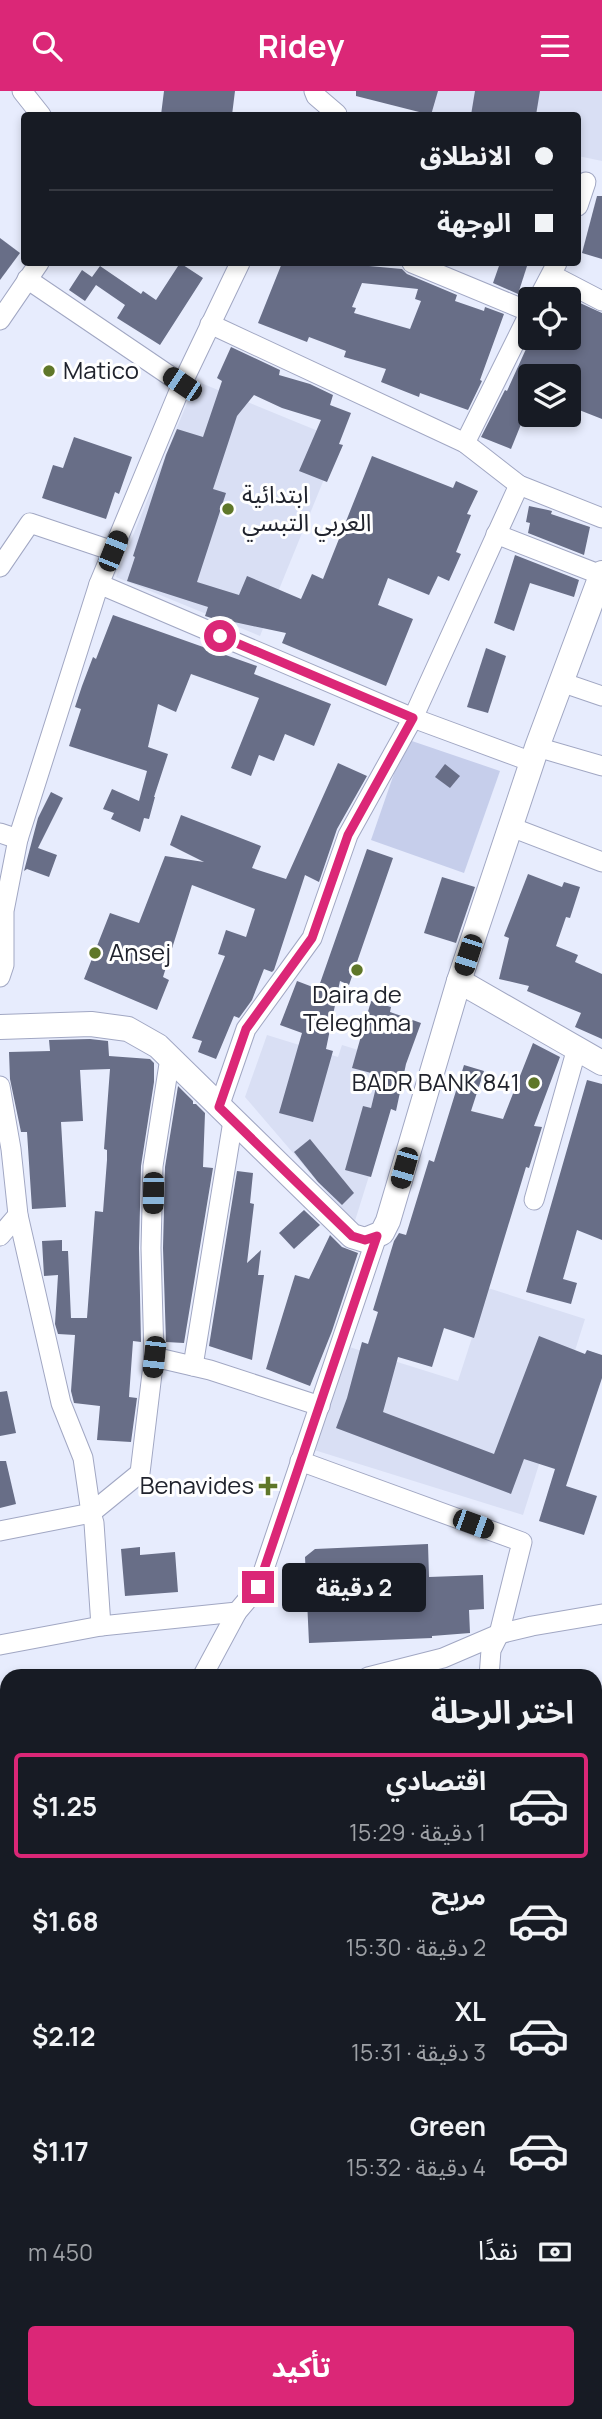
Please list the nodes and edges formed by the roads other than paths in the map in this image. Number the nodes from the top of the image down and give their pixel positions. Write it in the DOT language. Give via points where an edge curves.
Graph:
graph roads {
  1 [pos="22,91"];
  2 [pos="314,91"];
  3 [pos="39,112"];
  4 [pos="332,112"];
  5 [pos="589,182"];
  6 [pos="581,199"];
  7 [pos="37,266"];
  8 [pos="239,266"];
  9 [pos="419,266"];
  10 [pos="554,269"];
  11 [pos="27,279"];
  12 [pos="544,287"];
  13 [pos="602,300"];
  14 [pos="518,307"];
  15 [pos="0,320"];
  16 [pos="210,324"];
  17 [pos="518,336"];
  18 [pos="182,384"];
  19 [pos="465,443"];
  20 [pos="519,485"];
  21 [pos="602,518"];
  22 [pos="496,534"];
  23 [pos="113,551"];
  24 [pos="0,567"];
  25 [pos="602,574"];
  26 [pos="100,584"];
  27 [pos="561,683"];
  28 [pos="602,696"];
  29 [pos="413,718"];
  30 [pos="534,755"];
  31 [pos="602,766"];
  32 [pos="511,827"];
  33 [pos="9,836"];
  34 [pos="602,862"];
  35 [pos="2,910"];
  36 [pos="2,968"];
  37 [pos="459,981"];
  38 [pos="0,1027"];
  39 [pos="577,1048"];
  40 [pos="170,1058"];
  41 [pos="602,1063"];
  42 [pos="0,1086"];
  43 [pos="226,1114"];
  44 [pos="534,1201"];
  45 [pos="18,1215"];
  46 [pos="0,1236"];
  47 [pos="377,1236"];
  48 [pos="154,1357"];
  49 [pos="193,1366"];
  50 [pos="320,1406"];
  51 [pos="300,1461"];
  52 [pos="91,1513"];
  53 [pos="0,1531"];
  54 [pos="600,1610"];
  55 [pos="237,1612"];
  56 [pos="101,1626"];
  57 [pos="499,1634"];
  58 [pos="0,1645"];
  59 [pos="206,1669"];
  60 [pos="400,1669"];
  61 [pos="490,1669"];
  1 -- 3 [label="street"];
  2 -- 4 [label="street"];
  5 -- 6 [label="street"];
  7 -- 11 [label="street"];
  8 -- 16 [label="street"];
  9 -- 14 [label="street"];
  10 -- 12 [label="street"];
  10 -- 13 [label="street"];
  11 -- 15 [label="street"];
  11 -- 18 [label="street"];
  16 -- 18 [label="street"];
  16 -- 19 [label="street"];
  17 -- 19 [label="street"];
  18 -- 23 [label="street"];
  19 -- 20 [label="street"];
  20 -- 21 [label="street"];
  20 -- 22 [label="street"];
  22 -- 25 [label="street"];
  22 -- 29 [label="street"];
  23 -- 24 [label="street" via="30,523"];
  23 -- 26 [label="street"];
  25 -- 27 [label="main road"];
  26 -- 29 [label="street"];
  26 -- 33 [label="street"];
  27 -- 28 [label="street"];
  27 -- 30 [label="main road"];
  29 -- 30 [label="street"];
  29 -- 43 [label="street" via="348,835 312,938 246,1029"];
  30 -- 31 [label="street"];
  30 -- 32 [label="main road"];
  32 -- 34 [label="street"];
  32 -- 37 [label="main road"];
  33 -- 35 [label="street"];
  35 -- 36 [label="street"];
  37 -- 39 [label="main road"];
  37 -- 47 [label="main road" via="386,1227"];
  38 -- 40 [label="main road" via="91,1024 128,1028"];
  39 -- 41 [label="main road"];
  39 -- 44 [label="street"];
  40 -- 43 [label="main road"];
  40 -- 48 [label="street" via="153,1166"];
  42 -- 45 [label="street"];
  43 -- 47 [label="main road" via="352,1236 365,1240"];
  43 -- 49 [label="street"];
  45 -- 46 [label="street"];
  45 -- 52 [label="street" via="61,1403 83,1458"];
  47 -- 50 [label="street"];
  48 -- 49 [label="street"];
  48 -- 52 [label="street" via="141,1473"];
  49 -- 50 [label="street"];
  50 -- 51 [label="street"];
  51 -- 55 [label="street" via="258,1587"];
  51 -- 57 [label="street" via="522,1542"];
  52 -- 53 [label="street"];
  52 -- 56 [label="street"];
  54 -- 57 [label="street"];
  55 -- 56 [label="street"];
  55 -- 59 [label="street"];
  56 -- 58 [label="street"];
  57 -- 60 [label="street" via="443,1658"];
  57 -- 61 [label="street" via="491,1650"];
}
